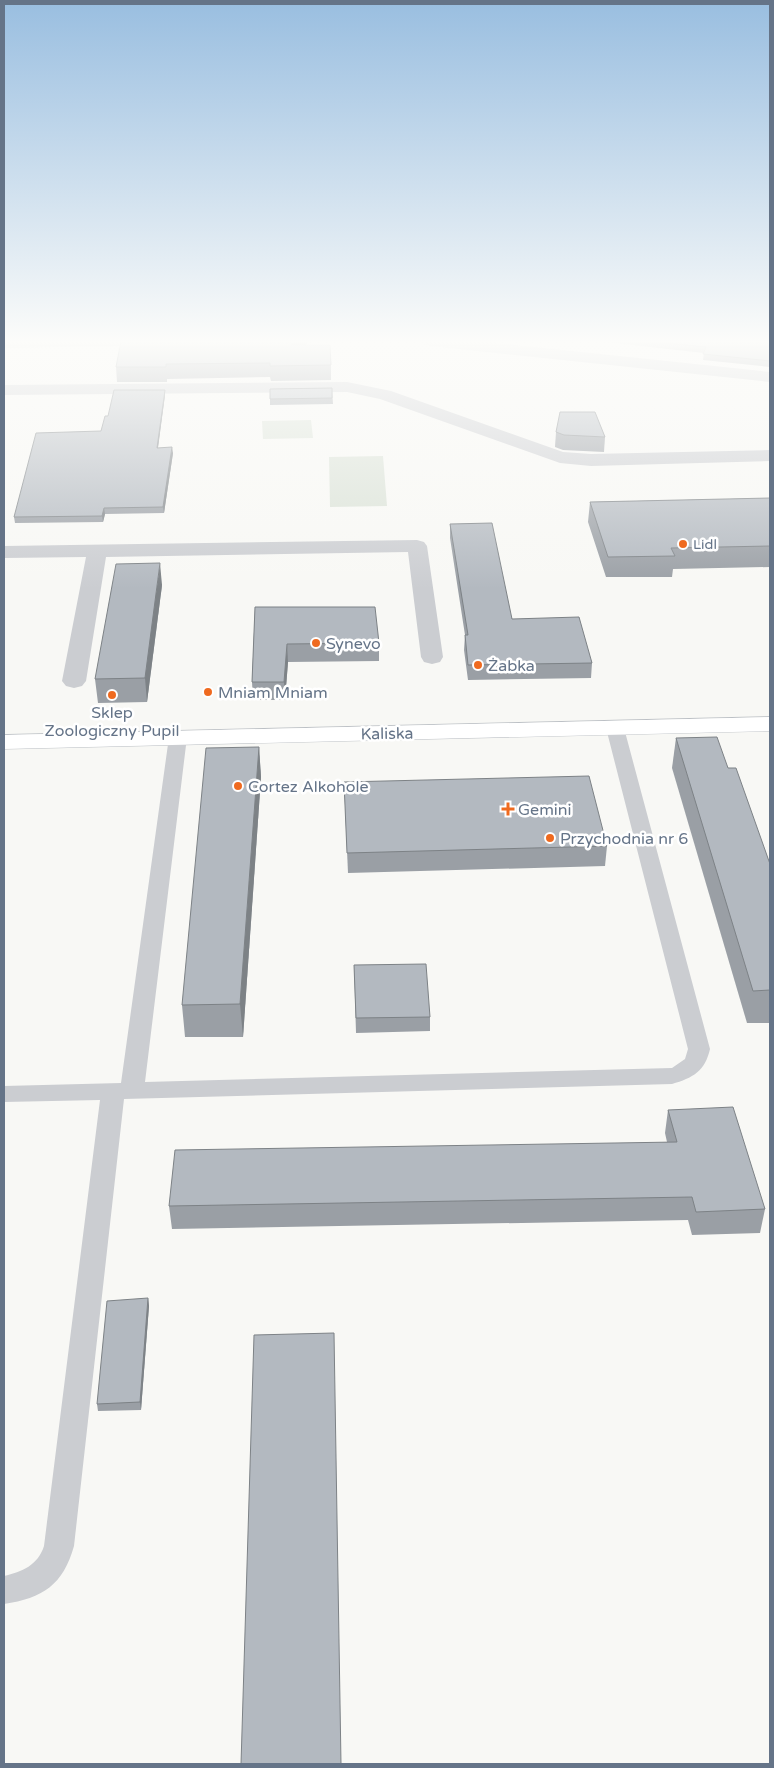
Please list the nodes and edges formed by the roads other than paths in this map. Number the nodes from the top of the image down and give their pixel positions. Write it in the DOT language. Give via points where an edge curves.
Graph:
graph roads {
  1 [pos="465,424"];
  2 [pos="770,456"];
  3 [pos="4,552"];
  4 [pos="97,552"];
  5 [pos="432,657"];
  6 [pos="74,681"];
  7 [pos="770,724"];
  8 [pos="615,728"];
  9 [pos="178,737"];
  10 [pos="4,742"];
  11 [pos="123,1090"];
  12 [pos="4,1094"];
  13 [pos="4,1590"];
  1 -- 2 [label="street" via="560,457 591,460"];
  3 -- 4 [label="street"];
  4 -- 5 [label="street" via="417,546"];
  4 -- 6 [label="street"];
  7 -- 8 [label="street, Kaliska"];
  8 -- 9 [label="street, Kaliska"];
  8 -- 11 [label="lane" via="699,1049 696,1064 689,1070 672,1076"];
  9 -- 10 [label="street, Kaliska"];
  9 -- 11 [label="lane"];
  11 -- 12 [label="lane"];
  11 -- 13 [label="lane" via="59,1546 53,1564 38,1579"];
}
